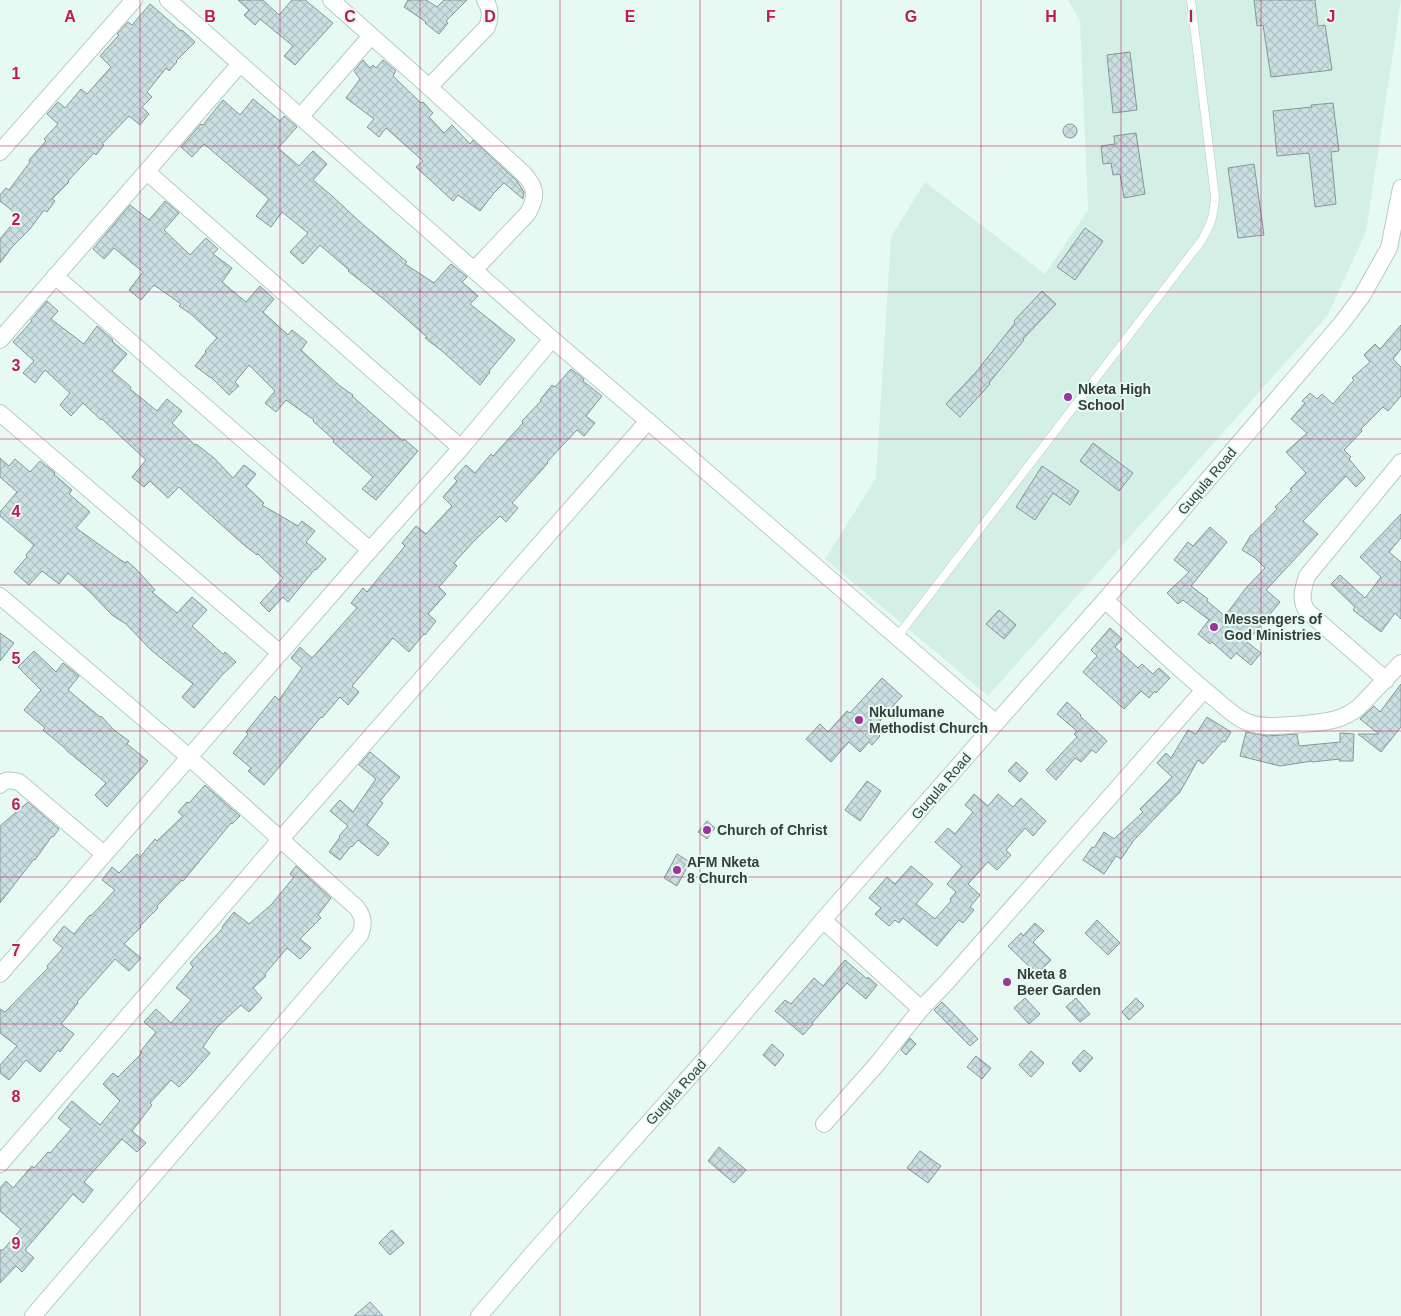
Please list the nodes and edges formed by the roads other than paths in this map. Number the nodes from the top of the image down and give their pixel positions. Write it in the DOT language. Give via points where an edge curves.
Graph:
graph roads {
  1 [pos="134,0"];
  2 [pos="168,0"];
  3 [pos="331,0"];
  4 [pos="485,0"];
  5 [pos="1191,0"];
  6 [pos="371,36"];
  7 [pos="240,64"];
  8 [pos="429,87"];
  9 [pos="300,116"];
  10 [pos="0,152"];
  11 [pos="147,172"];
  12 [pos="1401,188"];
  13 [pos="1395,244"];
  14 [pos="474,270"];
  15 [pos="55,276"];
  16 [pos="552,339"];
  17 [pos="0,340"];
  18 [pos="0,413"];
  19 [pos="648,420"];
  20 [pos="461,448"];
  21 [pos="1401,462"];
  22 [pos="370,550"];
  23 [pos="0,596"];
  24 [pos="1106,600"];
  25 [pos="897,637"];
  26 [pos="280,653"];
  27 [pos="1401,663"];
  28 [pos="1386,680"];
  29 [pos="1204,690"];
  30 [pos="996,723"];
  31 [pos="188,758"];
  32 [pos="0,785"];
  33 [pos="280,840"];
  34 [pos="104,854"];
  35 [pos="822,920"];
  36 [pos="0,974"];
  37 [pos="921,1009"];
  38 [pos="824,1124"];
  39 [pos="0,1164"];
  40 [pos="33,1316"];
  41 [pos="479,1316"];
  1 -- 10 [label="street"];
  2 -- 7 [label="street"];
  3 -- 6 [label="street"];
  4 -- 8 [label="street" via="490,8 487,27"];
  5 -- 25 [label="lane" via="1215,197 1210,225 1202,240"];
  6 -- 8 [label="street"];
  6 -- 9 [label="street"];
  7 -- 9 [label="street"];
  7 -- 11 [label="street"];
  8 -- 14 [label="street" via="524,174 535,191 528,213"];
  9 -- 14 [label="street"];
  11 -- 15 [label="street"];
  11 -- 20 [label="street"];
  12 -- 13 [label="street, Guqula Road"];
  13 -- 24 [label="street, Guqula Road" via="1342,324"];
  14 -- 16 [label="street"];
  15 -- 17 [label="street"];
  15 -- 22 [label="street"];
  16 -- 19 [label="street"];
  16 -- 20 [label="street"];
  18 -- 26 [label="street"];
  19 -- 25 [label="street"];
  19 -- 33 [label="street"];
  20 -- 22 [label="street"];
  21 -- 28 [label="street" via="1307,576 1302,599 1308,612"];
  22 -- 26 [label="street"];
  23 -- 31 [label="street"];
  24 -- 29 [label="street"];
  24 -- 30 [label="street, Guqula Road"];
  25 -- 30 [label="street"];
  26 -- 31 [label="street"];
  27 -- 28 [label="street"];
  28 -- 29 [label="street" via="1360,706 1342,718 1276,726 1245,722"];
  29 -- 37 [label="street"];
  30 -- 35 [label="street, Guqula Road"];
  31 -- 33 [label="street"];
  31 -- 34 [label="street"];
  32 -- 34 [label="street" via="8,780 19,782"];
  33 -- 39 [label="street"];
  33 -- 40 [label="street" via="357,908 363,921 360,935"];
  34 -- 36 [label="street"];
  35 -- 37 [label="street"];
  35 -- 41 [label="street, Guqula Road" via="707,1057"];
  37 -- 38 [label="street"];
}
